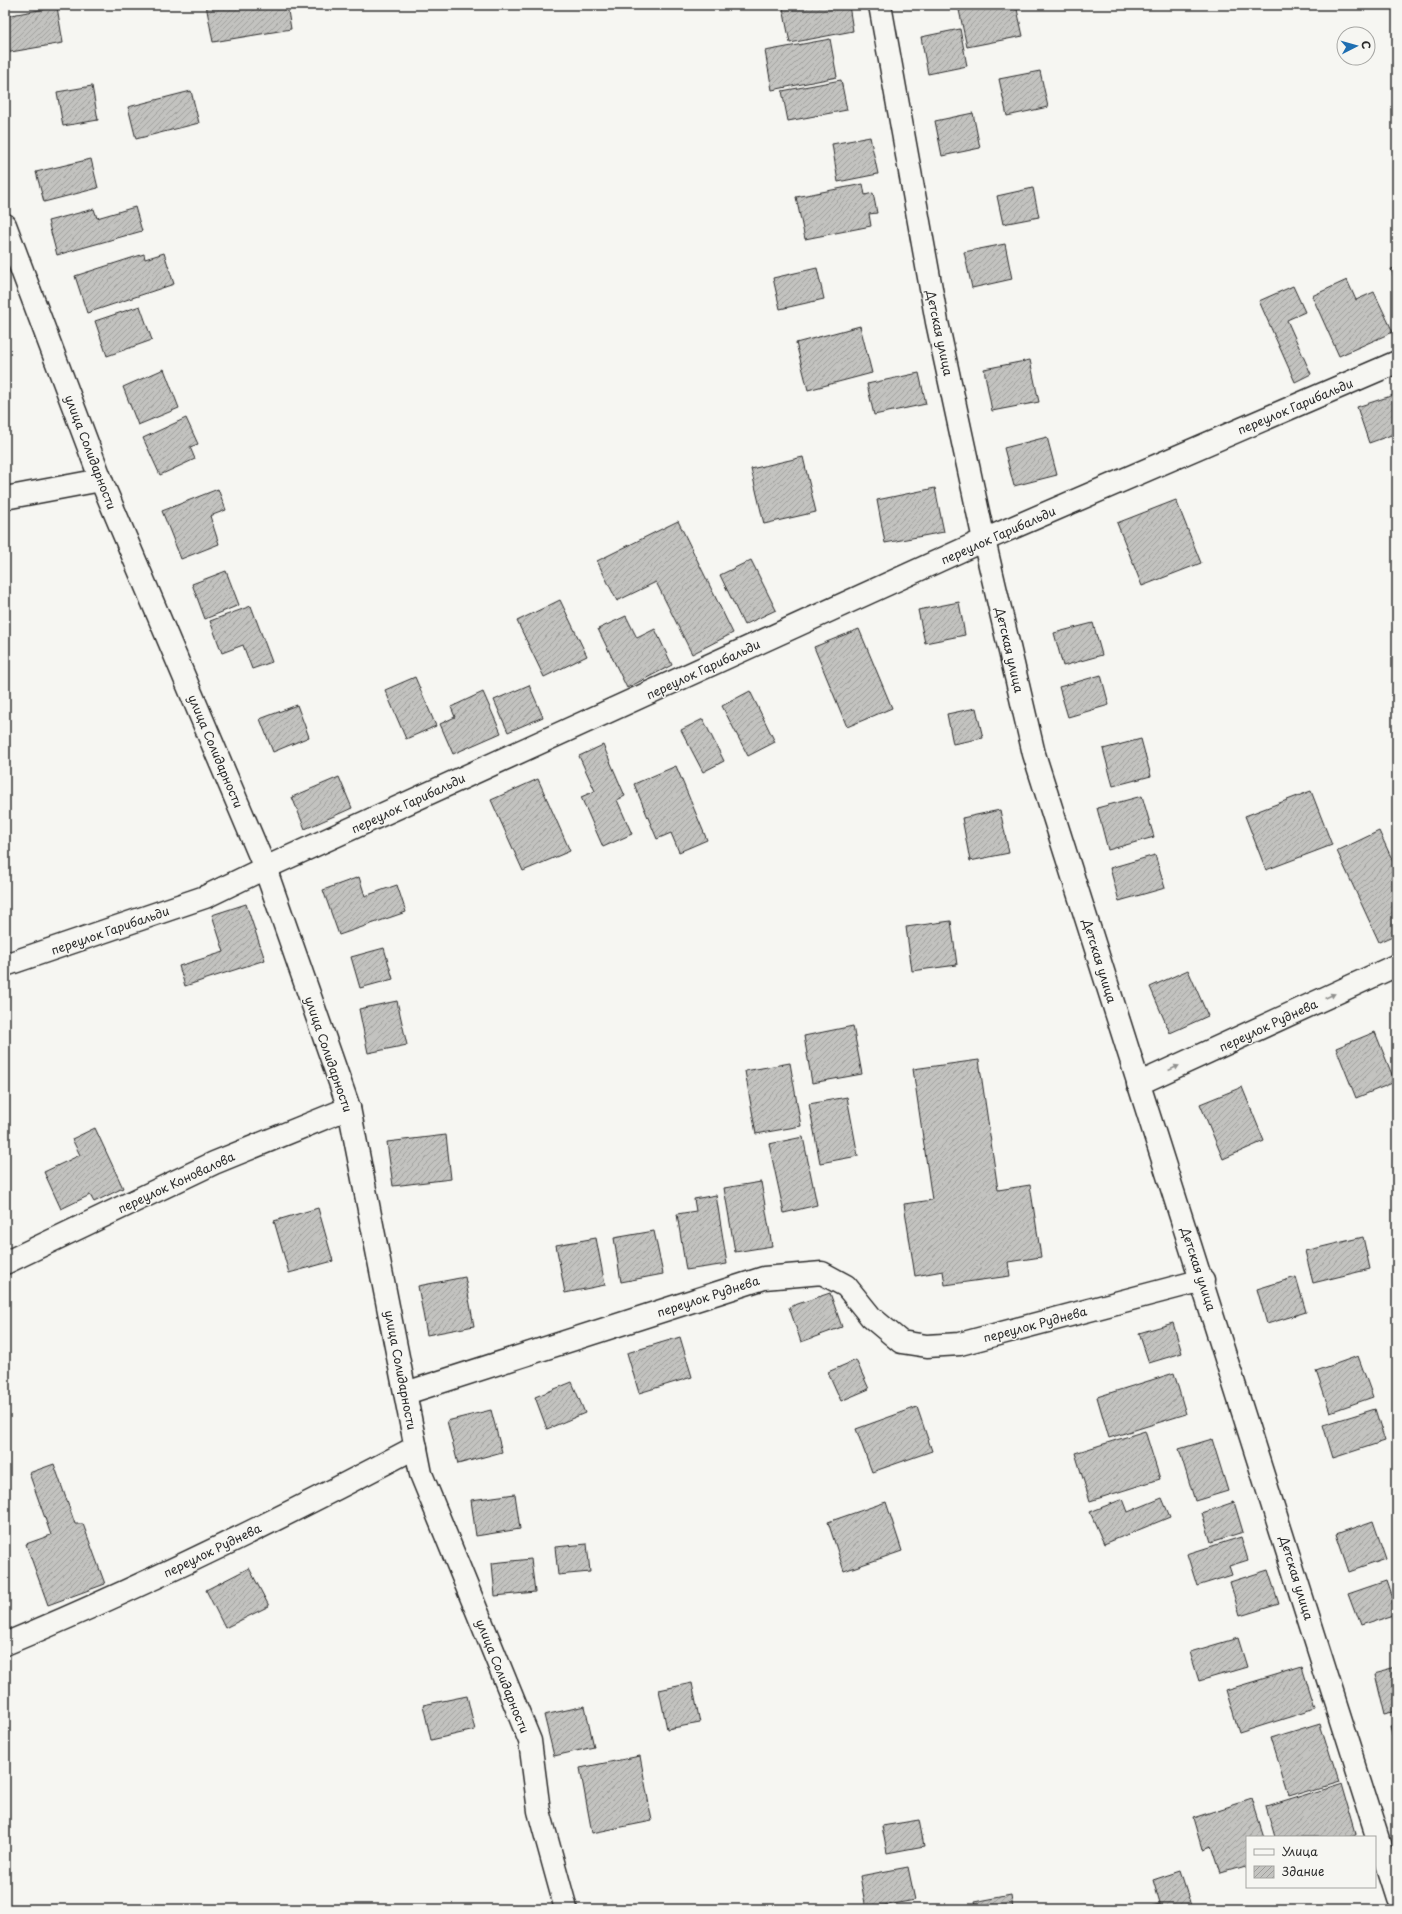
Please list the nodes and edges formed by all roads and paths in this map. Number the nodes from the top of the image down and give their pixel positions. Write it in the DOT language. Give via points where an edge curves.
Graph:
graph roads {
  1 [pos="880,5"];
  2 [pos="5,225"];
  3 [pos="1397,362"];
  4 [pos="101,480"];
  5 [pos="5,498"];
  6 [pos="984,540"];
  7 [pos="265,868"];
  8 [pos="5,965"];
  9 [pos="1397,965"];
  10 [pos="1138,1084"];
  11 [pos="349,1108"];
  12 [pos="5,1262"];
  13 [pos="1203,1280"];
  14 [pos="406,1393"];
  15 [pos="416,1447"];
  16 [pos="5,1644"];
  17 [pos="1397,1897"];
  18 [pos="566,1909"];
  1 -- 6 [label="street, Детская улица" via="937,322"];
  2 -- 4 [label="street, улица Солидарности"];
  3 -- 6 [label="street, переулок Гарибальди"];
  4 -- 5 [label="street"];
  4 -- 7 [label="street, улица Солидарности"];
  6 -- 7 [label="street, переулок Гарибальди"];
  6 -- 10 [label="street, Детская улица" via="1034,754"];
  7 -- 8 [label="street, переулок Гарибальди" via="205,897"];
  7 -- 11 [label="street, улица Солидарности"];
  10 -- 9 [label="street, переулок Руднева, one-way"];
  10 -- 13 [label="street, Детская улица"];
  11 -- 12 [label="street, переулок Коновалова" via="214,1163"];
  11 -- 14 [label="street, улица Солидарности"];
  13 -- 14 [label="street, переулок Руднева" via="960,1344 927,1346 901,1342 871,1317 846,1286 822,1273 764,1278"];
  13 -- 17 [label="street, Детская улица"];
  14 -- 15 [label="street, улица Солидарности"];
  15 -- 16 [label="street, переулок Руднева" via="209,1552"];
  15 -- 18 [label="street, улица Солидарности" via="421,1474 530,1741 539,1811"];
}
